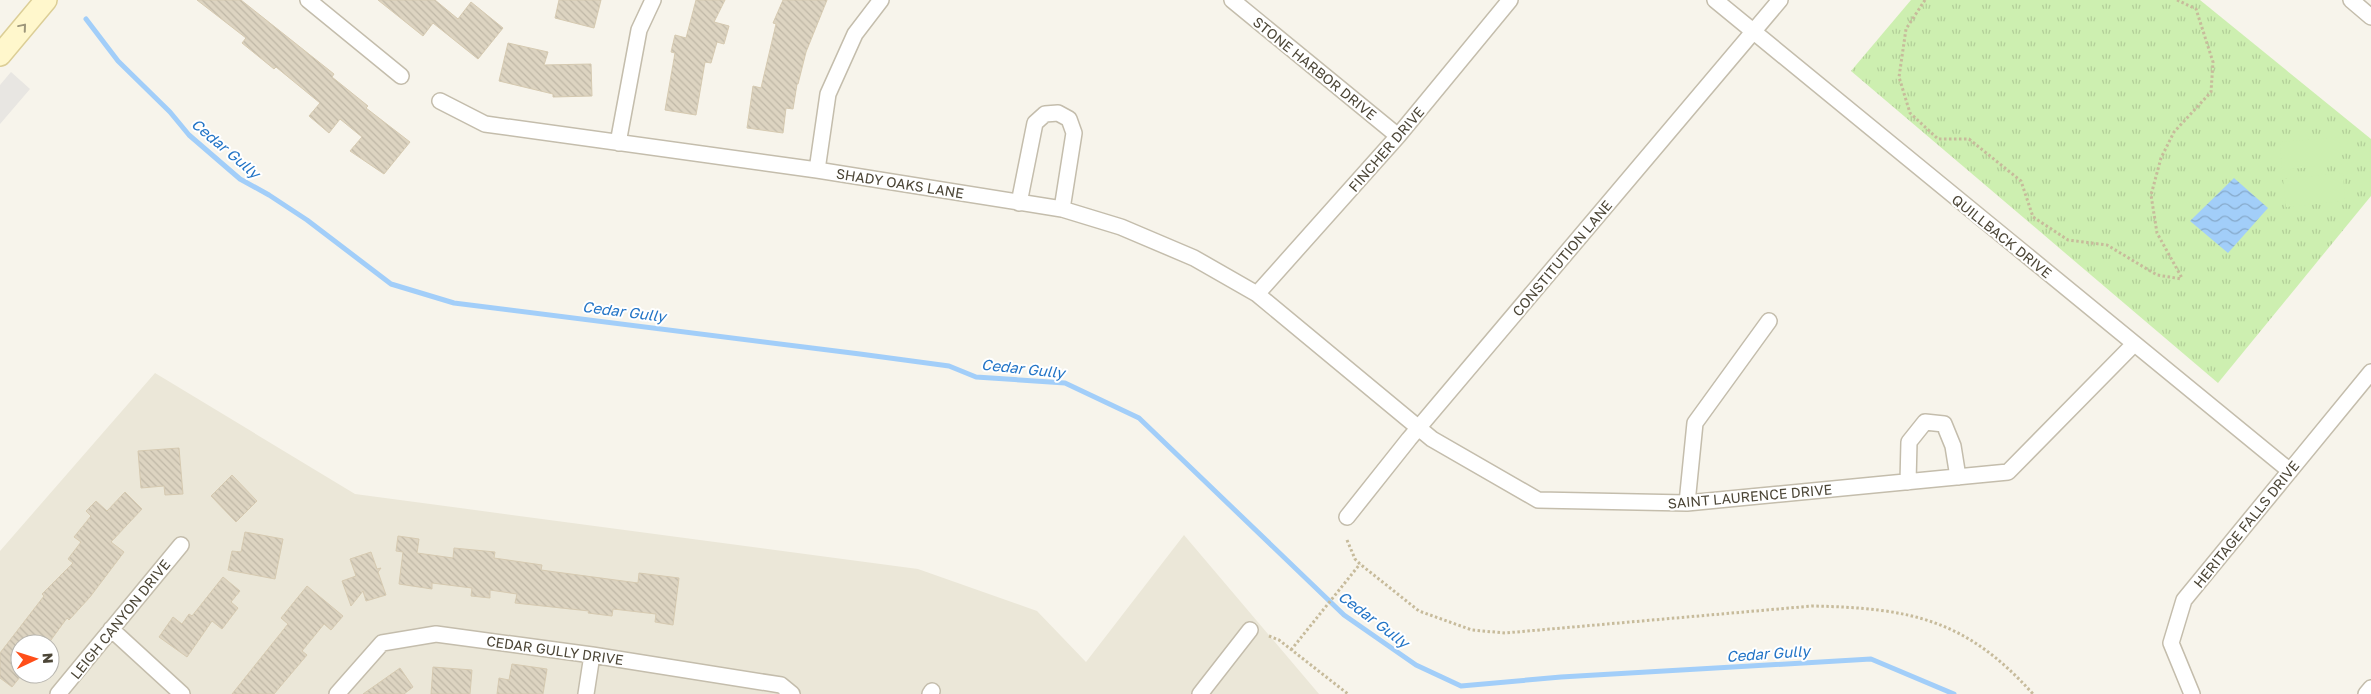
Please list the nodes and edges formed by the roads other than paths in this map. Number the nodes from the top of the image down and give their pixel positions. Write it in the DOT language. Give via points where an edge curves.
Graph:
graph roads {
  1 [pos="46,0"];
  2 [pos="308,0"];
  3 [pos="653,0"];
  4 [pos="880,0"];
  5 [pos="1232,0"];
  6 [pos="1510,0"];
  7 [pos="1715,0"];
  8 [pos="1780,0"];
  9 [pos="2351,0"];
  10 [pos="2371,17"];
  11 [pos="1754,32"];
  12 [pos="0,55"];
  13 [pos="401,76"];
  14 [pos="440,101"];
  15 [pos="1398,136"];
  16 [pos="618,143"];
  17 [pos="816,170"];
  18 [pos="1019,203"];
  19 [pos="1062,209"];
  20 [pos="1257,294"];
  21 [pos="1769,321"];
  22 [pos="2134,344"];
  23 [pos="1329,353"];
  24 [pos="2371,372"];
  25 [pos="1419,429"];
  26 [pos="2290,471"];
  27 [pos="1958,477"];
  28 [pos="1908,482"];
  29 [pos="1687,503"];
  30 [pos="1347,518"];
  31 [pos="181,545"];
  32 [pos="111,629"];
  33 [pos="1250,630"];
  34 [pos="592,655"];
  35 [pos="2371,688"];
  36 [pos="58,694"];
  37 [pos="182,694"];
  38 [pos="337,694"];
  39 [pos="586,694"];
  40 [pos="792,694"];
  41 [pos="1200,694"];
  42 [pos="2192,694"];
  43 [pos="2366,694"];
  12 -- 1 [label="main road, one-way"];
  2 -- 13 [label="street"];
  3 -- 16 [label="street" via="639,30"];
  4 -- 17 [label="street" via="855,34 828,94"];
  5 -- 15 [label="street, STONE HARBOR DRIVE"];
  6 -- 15 [label="street, FINCHER DRIVE"];
  7 -- 11 [label="street, QUILLBACK DRIVE"];
  8 -- 11 [label="street, CONSTITUTION LANE"];
  9 -- 10 [label="street"];
  11 -- 22 [label="street, QUILLBACK DRIVE"];
  11 -- 25 [label="street, CONSTITUTION LANE"];
  14 -- 16 [label="street, SHADY OAKS LANE" via="485,124"];
  15 -- 20 [label="street, FINCHER DRIVE"];
  16 -- 17 [label="street, SHADY OAKS LANE"];
  17 -- 18 [label="street, SHADY OAKS LANE"];
  18 -- 19 [label="street, SHADY OAKS LANE"];
  18 -- 19 [label="street" via="1035,123 1045,114 1058,113 1069,119 1074,133"];
  19 -- 20 [label="street, SHADY OAKS LANE" via="1120,227 1184,254"];
  20 -- 23 [label="street, SHADY OAKS LANE"];
  21 -- 29 [label="street" via="1695,423"];
  22 -- 26 [label="street, QUILLBACK DRIVE"];
  22 -- 27 [label="street, SAINT LAURENCE DRIVE" via="2008,472"];
  23 -- 25 [label="street, SAINT LAURENCE DRIVE"];
  24 -- 26 [label="street, HERITAGE FALLS DRIVE"];
  25 -- 29 [label="street, SAINT LAURENCE DRIVE" via="1538,500"];
  25 -- 30 [label="street, CONSTITUTION LANE"];
  26 -- 42 [label="street, HERITAGE FALLS DRIVE" via="2184,600 2171,642"];
  27 -- 28 [label="street, SAINT LAURENCE DRIVE"];
  27 -- 28 [label="street" via="1953,446 1944,424 1926,422 1909,442"];
  28 -- 29 [label="street, SAINT LAURENCE DRIVE"];
  31 -- 32 [label="street, LEIGH CANYON DRIVE"];
  32 -- 36 [label="street, LEIGH CANYON DRIVE"];
  32 -- 37 [label="street"];
  33 -- 41 [label="street"];
  34 -- 38 [label="street, CEDAR GULLY DRIVE" via="436,634 382,644"];
  34 -- 39 [label="street"];
  34 -- 40 [label="street, CEDAR GULLY DRIVE" via="781,685"];
  35 -- 43 [label="street"];
}
